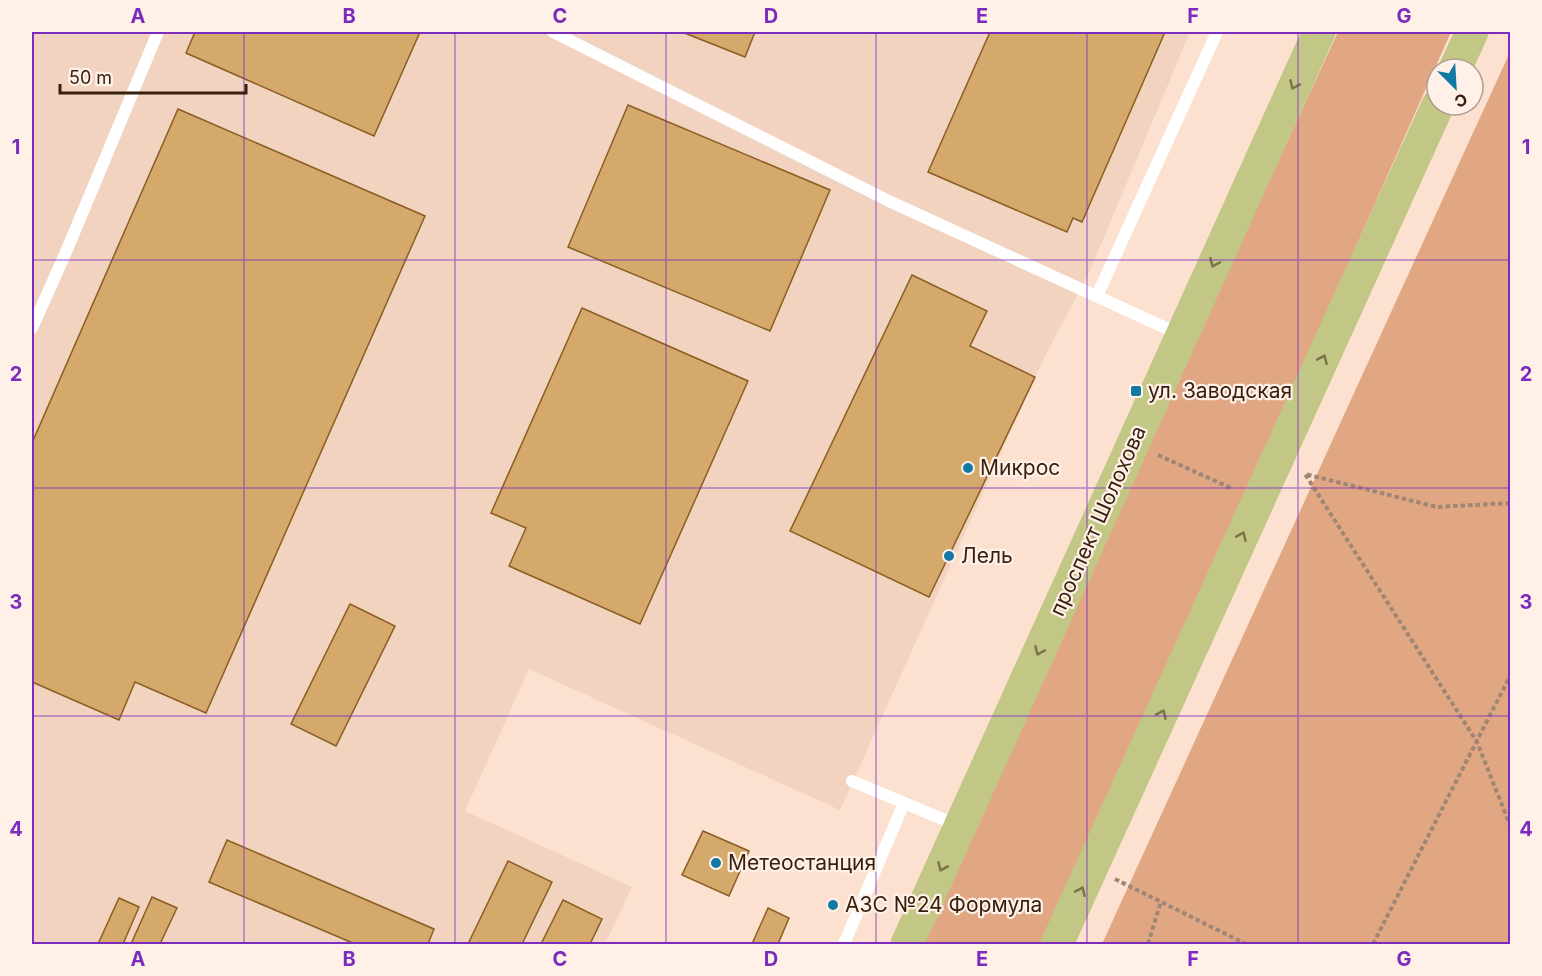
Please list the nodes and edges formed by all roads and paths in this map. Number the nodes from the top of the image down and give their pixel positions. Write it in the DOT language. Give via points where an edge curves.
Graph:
graph roads {
  1 [pos="158,32"];
  2 [pos="553,32"];
  3 [pos="1217,32"];
  4 [pos="1318,32"];
  5 [pos="1472,32"];
  6 [pos="1461,57"];
  7 [pos="1433,117"];
  8 [pos="1097,296"];
  9 [pos="32,328"];
  10 [pos="1182,335"];
  11 [pos="1133,444"];
  12 [pos="1258,501"];
  13 [pos="1510,503"];
  14 [pos="1510,676"];
  15 [pos="1477,742"];
  16 [pos="852,781"];
  17 [pos="904,803"];
  18 [pos="1510,825"];
  19 [pos="960,826"];
  20 [pos="1092,868"];
  21 [pos="1161,901"];
  22 [pos="844,945"];
  23 [pos="907,945"];
  24 [pos="1057,945"];
  25 [pos="1148,945"];
  26 [pos="1246,945"];
  27 [pos="1373,945"];
  1 -- 9 [label="lane"];
  2 -- 8 [label="lane" via="891,202"];
  3 -- 8 [label="lane"];
  4 -- 10 [label="main road, проспект Шолохова, one-way"];
  5 -- 6 [label="main road"];
  12 -- 7 [label="main road, one-way"];
  8 -- 10 [label="lane"];
  10 -- 11 [label="main road, проспект Шолохова"];
  11 -- 12 [label="path"];
  11 -- 19 [label="main road, проспект Шолохова, one-way"];
  20 -- 12 [label="main road, one-way"];
  13 -- 15 [label="path" via="1437,507 1305,474"];
  14 -- 15 [label="path"];
  15 -- 18 [label="path"];
  15 -- 27 [label="path"];
  16 -- 17 [label="lane"];
  17 -- 19 [label="lane"];
  17 -- 22 [label="lane"];
  19 -- 23 [label="main road, проспект Шолохова, one-way"];
  20 -- 21 [label="path"];
  24 -- 20 [label="main road, one-way"];
  21 -- 25 [label="path"];
  21 -- 26 [label="path"];
}
